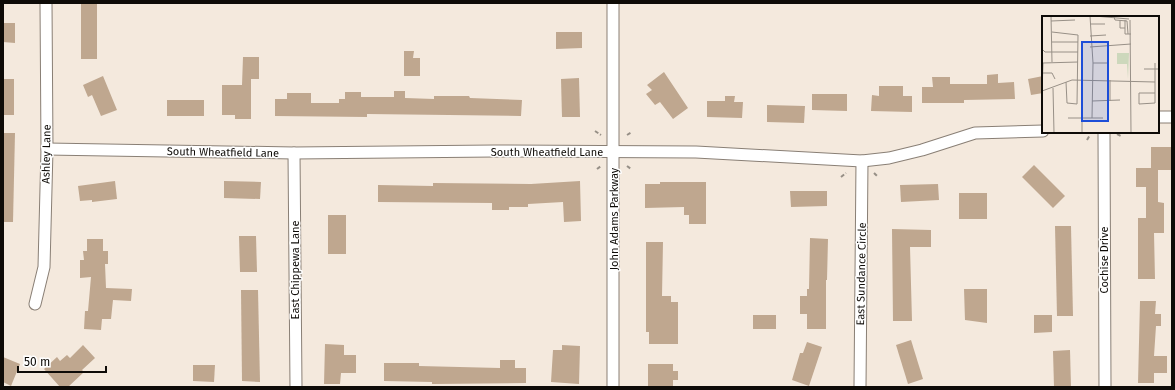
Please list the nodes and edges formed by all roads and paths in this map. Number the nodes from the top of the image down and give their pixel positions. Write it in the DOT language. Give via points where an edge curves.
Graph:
graph roads {
  1 [pos="46,3"];
  2 [pos="613,3"];
  3 [pos="1159,117"];
  4 [pos="1172,117"];
  5 [pos="596,131"];
  6 [pos="1042,131"];
  7 [pos="632,132"];
  8 [pos="1104,133"];
  9 [pos="1117,134"];
  10 [pos="601,135"];
  11 [pos="627,135"];
  12 [pos="1090,135"];
  13 [pos="1121,136"];
  14 [pos="1087,140"];
  15 [pos="47,149"];
  16 [pos="614,152"];
  17 [pos="294,153"];
  18 [pos="862,161"];
  19 [pos="601,166"];
  20 [pos="627,166"];
  21 [pos="597,169"];
  22 [pos="631,169"];
  23 [pos="846,173"];
  24 [pos="874,173"];
  25 [pos="877,176"];
  26 [pos="841,177"];
  27 [pos="36,304"];
  28 [pos="296,387"];
  29 [pos="613,387"];
  30 [pos="860,387"];
  31 [pos="1104,387"];
  1 -- 15 [label="street, Ashley Lane"];
  2 -- 16 [label="street, John Adams Parkway"];
  3 -- 4 [label="street"];
  5 -- 10 [label="path"];
  6 -- 18 [label="street, South Wheatfield Lane" via="975,133 922,150"];
  7 -- 11 [label="path"];
  8 -- 31 [label="street, Cochise Drive"];
  9 -- 13 [label="path"];
  12 -- 14 [label="path"];
  15 -- 17 [label="street, South Wheatfield Lane"];
  15 -- 27 [label="street, Ashley Lane" via="44,267"];
  16 -- 17 [label="street, South Wheatfield Lane"];
  16 -- 18 [label="street, South Wheatfield Lane" via="696,152"];
  16 -- 29 [label="street, John Adams Parkway"];
  17 -- 28 [label="street, East Chippewa Lane"];
  18 -- 30 [label="street, East Sundance Circle"];
  19 -- 21 [label="path"];
  20 -- 22 [label="path"];
  23 -- 26 [label="path"];
  24 -- 25 [label="path"];
}
